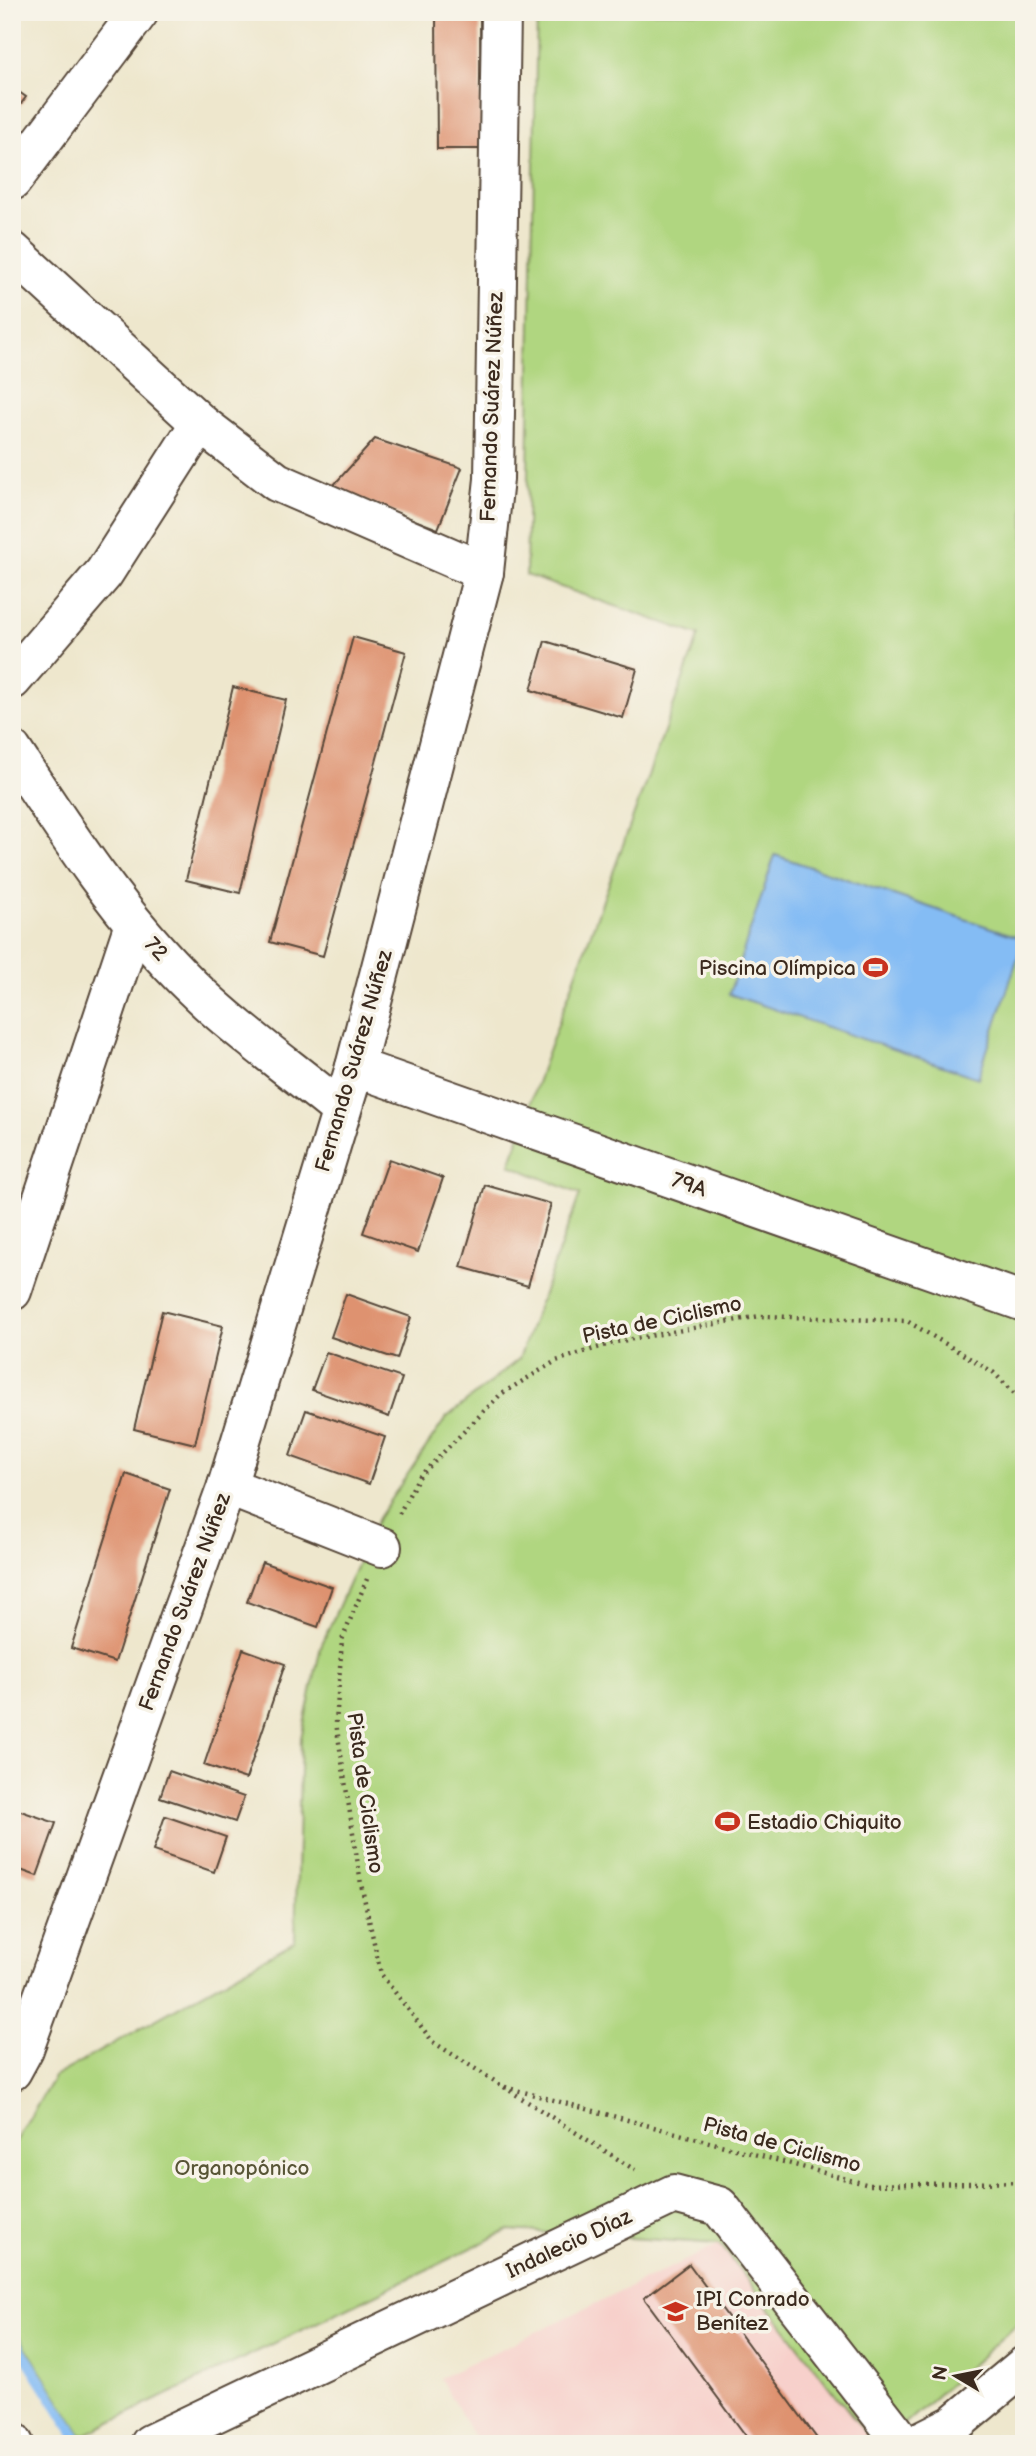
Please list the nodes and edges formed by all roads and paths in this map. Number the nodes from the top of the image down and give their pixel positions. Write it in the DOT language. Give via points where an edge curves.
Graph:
graph roads {
  1 [pos="139,12"];
  2 [pos="501,12"];
  3 [pos="12,181"];
  4 [pos="12,251"];
  5 [pos="200,422"];
  6 [pos="484,572"];
  7 [pos="12,680"];
  8 [pos="12,750"];
  9 [pos="134,924"];
  10 [pos="355,1068"];
  11 [pos="341,1110"];
  12 [pos="24,1220"];
  13 [pos="12,1291"];
  14 [pos="1024,1302"];
  15 [pos="1024,1403"];
  16 [pos="227,1486"];
  17 [pos="382,1547"];
  18 [pos="12,2071"];
  19 [pos="497,2085"];
  20 [pos="1024,2182"];
  21 [pos="674,2194"];
  22 [pos="1024,2366"];
  23 [pos="150,2444"];
  24 [pos="904,2444"];
  25 [pos="915,2444"];
  1 -- 3 [label="street"];
  2 -- 6 [label="street, Fernando Suárez Núñez" via="494,480"];
  4 -- 5 [label="street"];
  5 -- 6 [label="street" via="277,482"];
  5 -- 7 [label="street" via="104,573"];
  6 -- 10 [label="street, Fernando Suárez Núñez"];
  8 -- 9 [label="street, 72"];
  9 -- 11 [label="street, 72" via="194,990"];
  9 -- 12 [label="street"];
  10 -- 11 [label="street, Fernando Suárez Núñez"];
  10 -- 14 [label="street, 79A"];
  11 -- 16 [label="street, Fernando Suárez Núñez"];
  12 -- 13 [label="street"];
  15 -- 17 [label="path, Pista de Ciclismo" via="993,1372 907,1321 760,1316 616,1342 556,1361 501,1394 418,1478"];
  16 -- 17 [label="street"];
  16 -- 18 [label="street, Fernando Suárez Núñez" via="24,2049"];
  17 -- 19 [label="path, Pista de Ciclismo" via="342,1640 336,1723 361,1884 381,1974 433,2042"];
  19 -- 20 [label="path, Pista de Ciclismo" via="869,2185"];
  19 -- 21 [label="path, Pista de Ciclismo"];
  21 -- 23 [label="street, Indalecio Díaz"];
  21 -- 24 [label="street" via="719,2206"];
  22 -- 25 [label="street" via="953,2425"];
}
